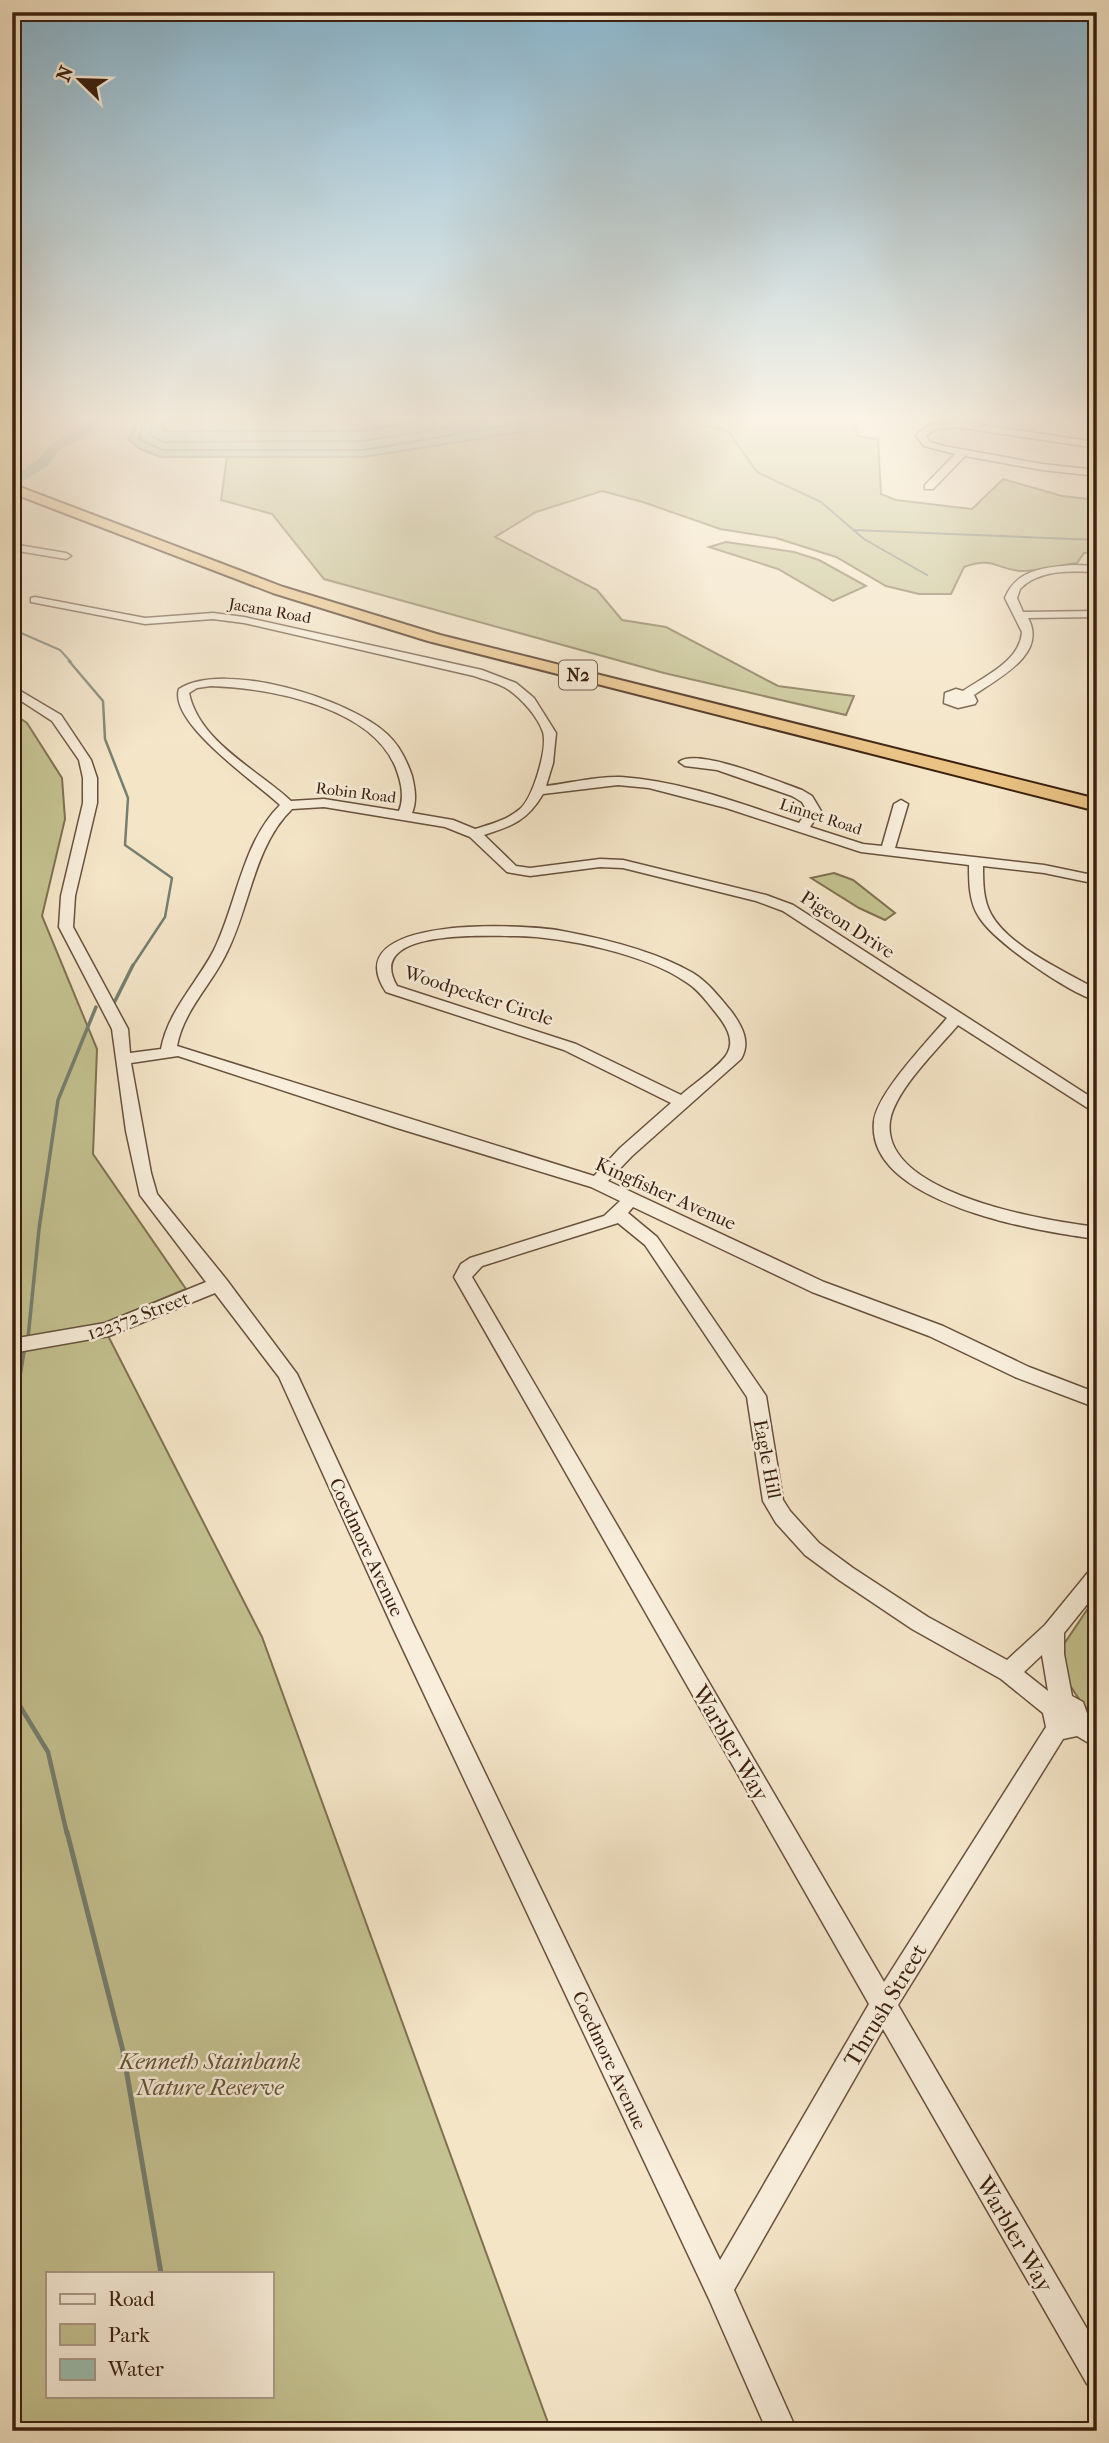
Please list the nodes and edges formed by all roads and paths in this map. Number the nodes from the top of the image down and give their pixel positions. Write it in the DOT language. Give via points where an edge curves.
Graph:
graph roads {
  1 [pos="131,534"];
  2 [pos="171,534"];
  3 [pos="12,547"];
  4 [pos="66,556"];
  5 [pos="1097,569"];
  6 [pos="35,600"];
  7 [pos="1097,614"];
  8 [pos="1020,615"];
  9 [pos="12,690"];
  10 [pos="966,695"];
  11 [pos="685,762"];
  12 [pos="1097,789"];
  13 [pos="538,791"];
  14 [pos="901,804"];
  15 [pos="288,805"];
  16 [pos="1097,805"];
  17 [pos="404,815"];
  18 [pos="802,829"];
  19 [pos="475,834"];
  20 [pos="887,853"];
  21 [pos="976,862"];
  22 [pos="1097,880"];
  23 [pos="1097,996"];
  24 [pos="956,1017"];
  25 [pos="169,1050"];
  26 [pos="122,1059"];
  27 [pos="682,1101"];
  28 [pos="1097,1109"];
  29 [pos="597,1183"];
  30 [pos="631,1198"];
  31 [pos="618,1215"];
  32 [pos="1097,1233"];
  33 [pos="220,1284"];
  34 [pos="12,1346"];
  35 [pos="1097,1401"];
  36 [pos="1097,1576"];
  37 [pos="1053,1630"];
  38 [pos="1009,1672"];
  39 [pos="1063,1716"];
  40 [pos="1097,1738"];
  41 [pos="883,2007"];
  42 [pos="719,2289"];
  43 [pos="1097,2374"];
  44 [pos="782,2431"];
  1 -- 16 [label="highway, N2" via="278,590 434,638"];
  2 -- 12 [label="highway, N2" via="337,596 455,632"];
  3 -- 4 [label="street"];
  5 -- 8 [label="street" via="1060,569 1022,580 1011,591"];
  6 -- 13 [label="street, Jacana Road" via="145,621 213,616 244,620 341,639 496,679 530,701 550,733"];
  7 -- 8 [label="street"];
  8 -- 10 [label="street" via="1029,635 1027,645"];
  9 -- 26 [label="street, Coedmore Avenue" via="57,718 85,760 92,790 68,896 66,927 120,1029"];
  11 -- 18 [label="street" via="719,766 797,793 814,811"];
  13 -- 18 [label="street, Linnet Road" via="649,783"];
  13 -- 19 [label="street" via="520,816"];
  14 -- 20 [label="street"];
  15 -- 17 [label="street, Robin Road" via="324,803"];
  15 -- 17 [label="street" via="203,734 184,700 186,688 200,682 233,683 347,715 387,740 397,756 409,791"];
  15 -- 25 [label="street, Robin Road" via="268,826 223,946 177,1023"];
  17 -- 19 [label="street, Robin Road" via="449,823"];
  18 -- 20 [label="street, Linnet Road"];
  19 -- 24 [label="street, Pigeon Drive" via="512,869 530,872 623,864 776,902"];
  20 -- 21 [label="street, Linnet Road"];
  21 -- 22 [label="street, Linnet Road"];
  21 -- 23 [label="street" via="979,901 995,928 1008,941"];
  24 -- 28 [label="street, Pigeon Drive"];
  24 -- 32 [label="street" via="890,1102 880,1131 886,1152 916,1179 958,1201 1045,1225"];
  25 -- 26 [label="street, Kingfisher Avenue"];
  25 -- 29 [label="street, Kingfisher Avenue"];
  26 -- 33 [label="street, Coedmore Avenue" via="149,1195"];
  27 -- 27 [label="street, Woodpecker Circle" via="735,1056 738,1034 694,980 665,964 567,937 533,933 423,935 405,939 387,958 384,980 391,989 570,1046"];
  27 -- 29 [label="street, Woodpecker Circle"];
  29 -- 30 [label="street, Kingfisher Avenue"];
  30 -- 31 [label="street, Warbler Way"];
  30 -- 35 [label="street, Kingfisher Avenue" via="818,1287 936,1331"];
  31 -- 38 [label="street, Eagle Hill" via="651,1241 756,1396 773,1501 783,1517 812,1549 846,1574 920,1623"];
  31 -- 41 [label="street, Warbler Way" via="487,1258 467,1268 463,1276"];
  33 -- 34 [label="street, 122372 Street" via="109,1329"];
  33 -- 42 [label="street, Coedmore Avenue" via="287,1374"];
  36 -- 37 [label="street"];
  37 -- 38 [label="street"];
  37 -- 39 [label="street"];
  38 -- 39 [label="street, Eagle Hill"];
  39 -- 40 [label="street, Eagle Hill"];
  39 -- 41 [label="street, Thrush Street"];
  41 -- 42 [label="street, Thrush Street"];
  41 -- 43 [label="street, Warbler Way"];
  42 -- 44 [label="street, Coedmore Avenue"];
}
